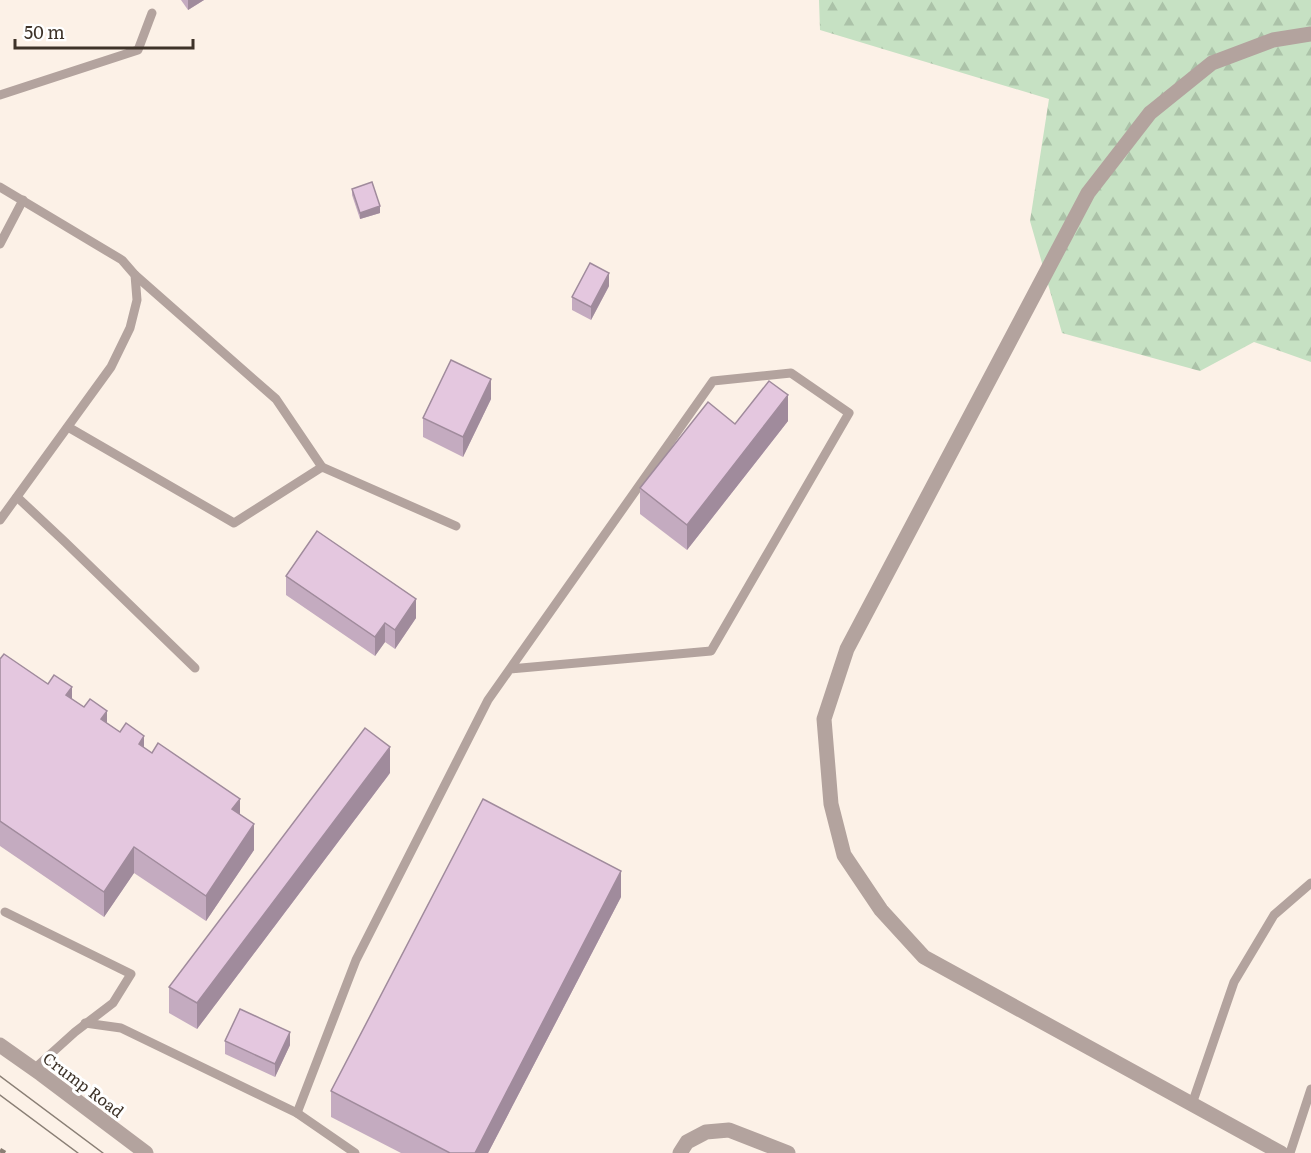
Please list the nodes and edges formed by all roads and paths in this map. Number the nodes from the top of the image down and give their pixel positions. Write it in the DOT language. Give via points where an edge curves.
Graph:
graph roads {
  1 [pos="152,13"];
  2 [pos="1311,34"];
  3 [pos="0,95"];
  4 [pos="0,187"];
  5 [pos="23,200"];
  6 [pos="0,244"];
  7 [pos="135,275"];
  8 [pos="68,427"];
  9 [pos="322,467"];
  10 [pos="17,497"];
  11 [pos="0,520"];
  12 [pos="456,525"];
  13 [pos="195,668"];
  14 [pos="510,669"];
  15 [pos="1311,883"];
  16 [pos="2,910"];
  17 [pos="0,921"];
  18 [pos="86,1023"];
  19 [pos="0,1045"];
  20 [pos="34,1069"];
  21 [pos="1311,1089"];
  22 [pos="1192,1104"];
  23 [pos="297,1113"];
  24 [pos="146,1153"];
  25 [pos="355,1153"];
  26 [pos="680,1153"];
  27 [pos="788,1153"];
  28 [pos="1281,1153"];
  29 [pos="1290,1153"];
  1 -- 3 [label="lane" via="138,50"];
  2 -- 22 [label="street" via="1273,40 1212,63 1150,113 1088,193 847,649 824,719 831,804 844,855 881,910 924,957"];
  4 -- 5 [label="lane"];
  5 -- 6 [label="lane"];
  5 -- 7 [label="lane" via="122,260"];
  7 -- 8 [label="lane" via="137,300 130,328 111,367"];
  7 -- 9 [label="lane" via="276,399"];
  8 -- 9 [label="lane" via="234,523"];
  8 -- 10 [label="lane"];
  9 -- 12 [label="lane"];
  10 -- 11 [label="lane"];
  10 -- 13 [label="lane"];
  14 -- 14 [label="lane" via="713,381 791,373 849,413 711,651"];
  14 -- 23 [label="lane" via="488,700 356,960"];
  15 -- 22 [label="lane" via="1274,915 1234,982"];
  16 -- 17 [label="lane"];
  16 -- 18 [label="lane" via="131,974 113,1003"];
  18 -- 20 [label="lane"];
  18 -- 23 [label="lane" via="121,1028"];
  19 -- 20 [label="street, Crump Road"];
  20 -- 24 [label="street, Crump Road"];
  21 -- 29 [label="lane"];
  22 -- 28 [label="street"];
  23 -- 25 [label="lane"];
  26 -- 27 [label="street" via="687,1142 706,1132 729,1130"];
}
